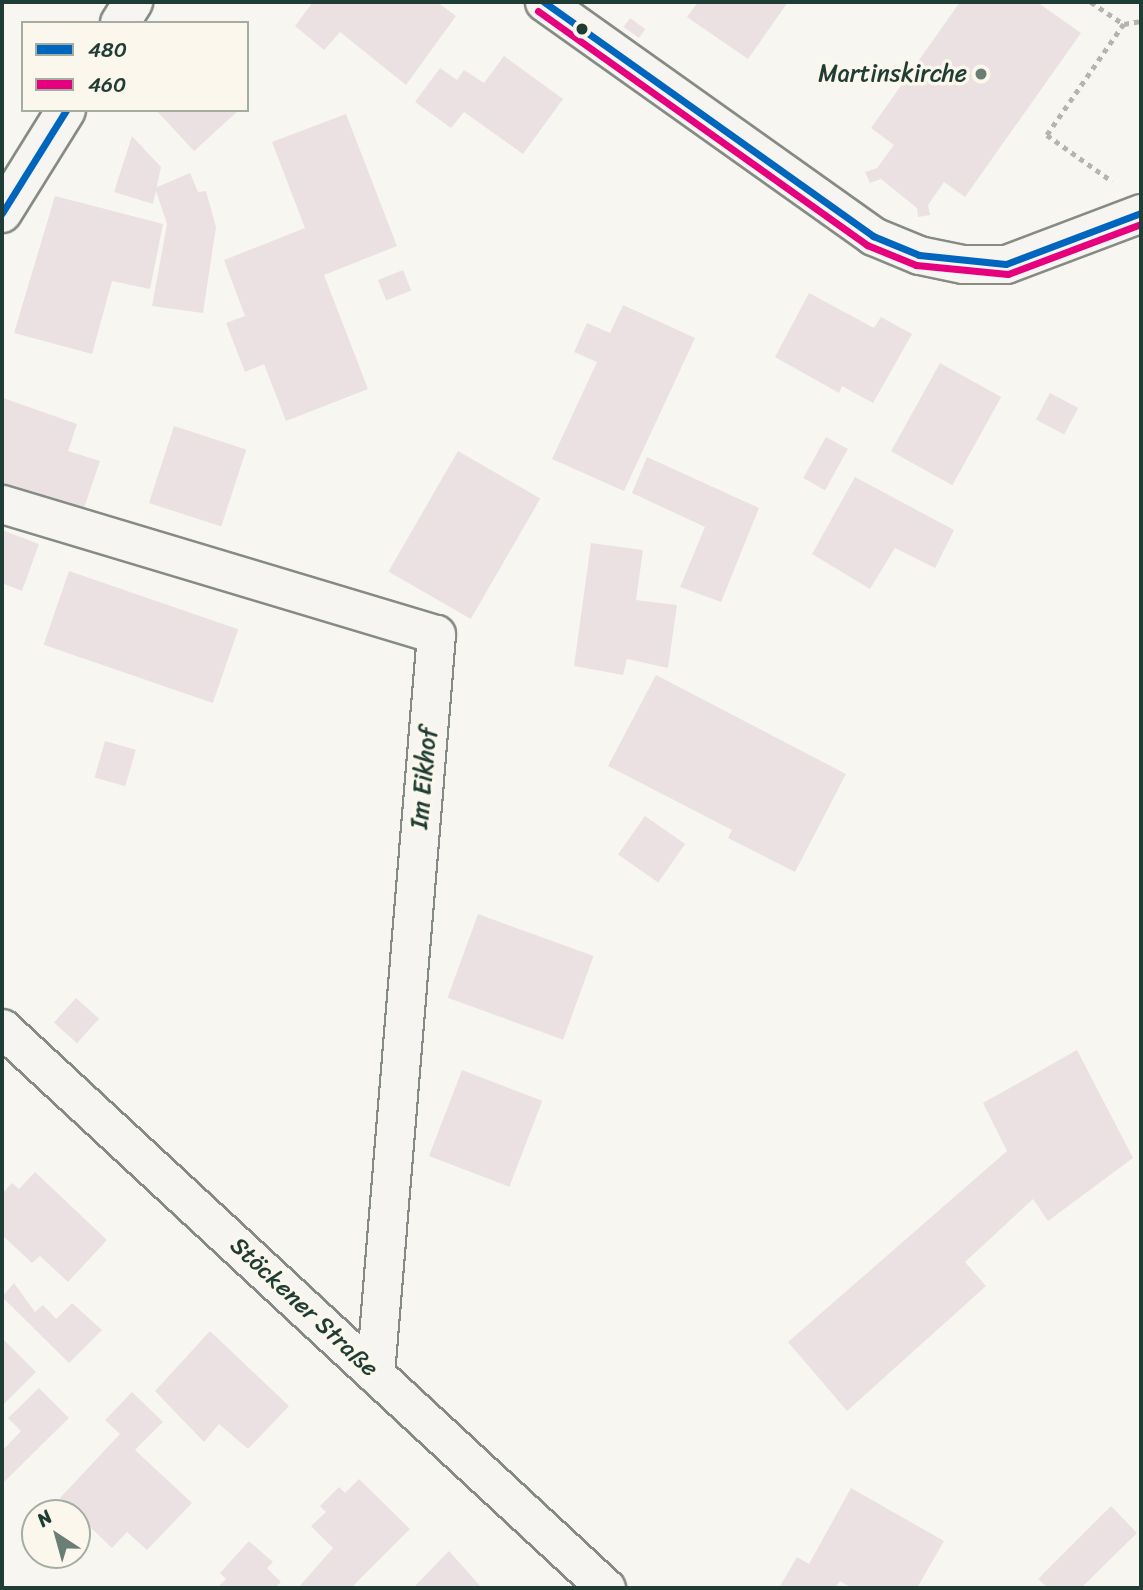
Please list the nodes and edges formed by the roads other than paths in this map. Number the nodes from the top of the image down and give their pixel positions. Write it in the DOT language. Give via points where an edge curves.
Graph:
graph roads {
  1 [pos="133,2"];
  2 [pos="544,2"];
  3 [pos="121,21"];
  4 [pos="65,112"];
  5 [pos="1131,200"];
  6 [pos="2,213"];
  7 [pos="2,504"];
  8 [pos="2,1028"];
  9 [pos="375,1373"];
  10 [pos="606,1588"];
  1 -- 3 [label="main road"];
  2 -- 5 [label="street" via="873,236 919,255 963,264 1006,264"];
  4 -- 6 [label="main road"];
  7 -- 9 [label="street, Im Eikhof" via="436,634"];
  8 -- 9 [label="street, Stöckener Straße"];
  9 -- 10 [label="street, Stöckener Straße"];
}
